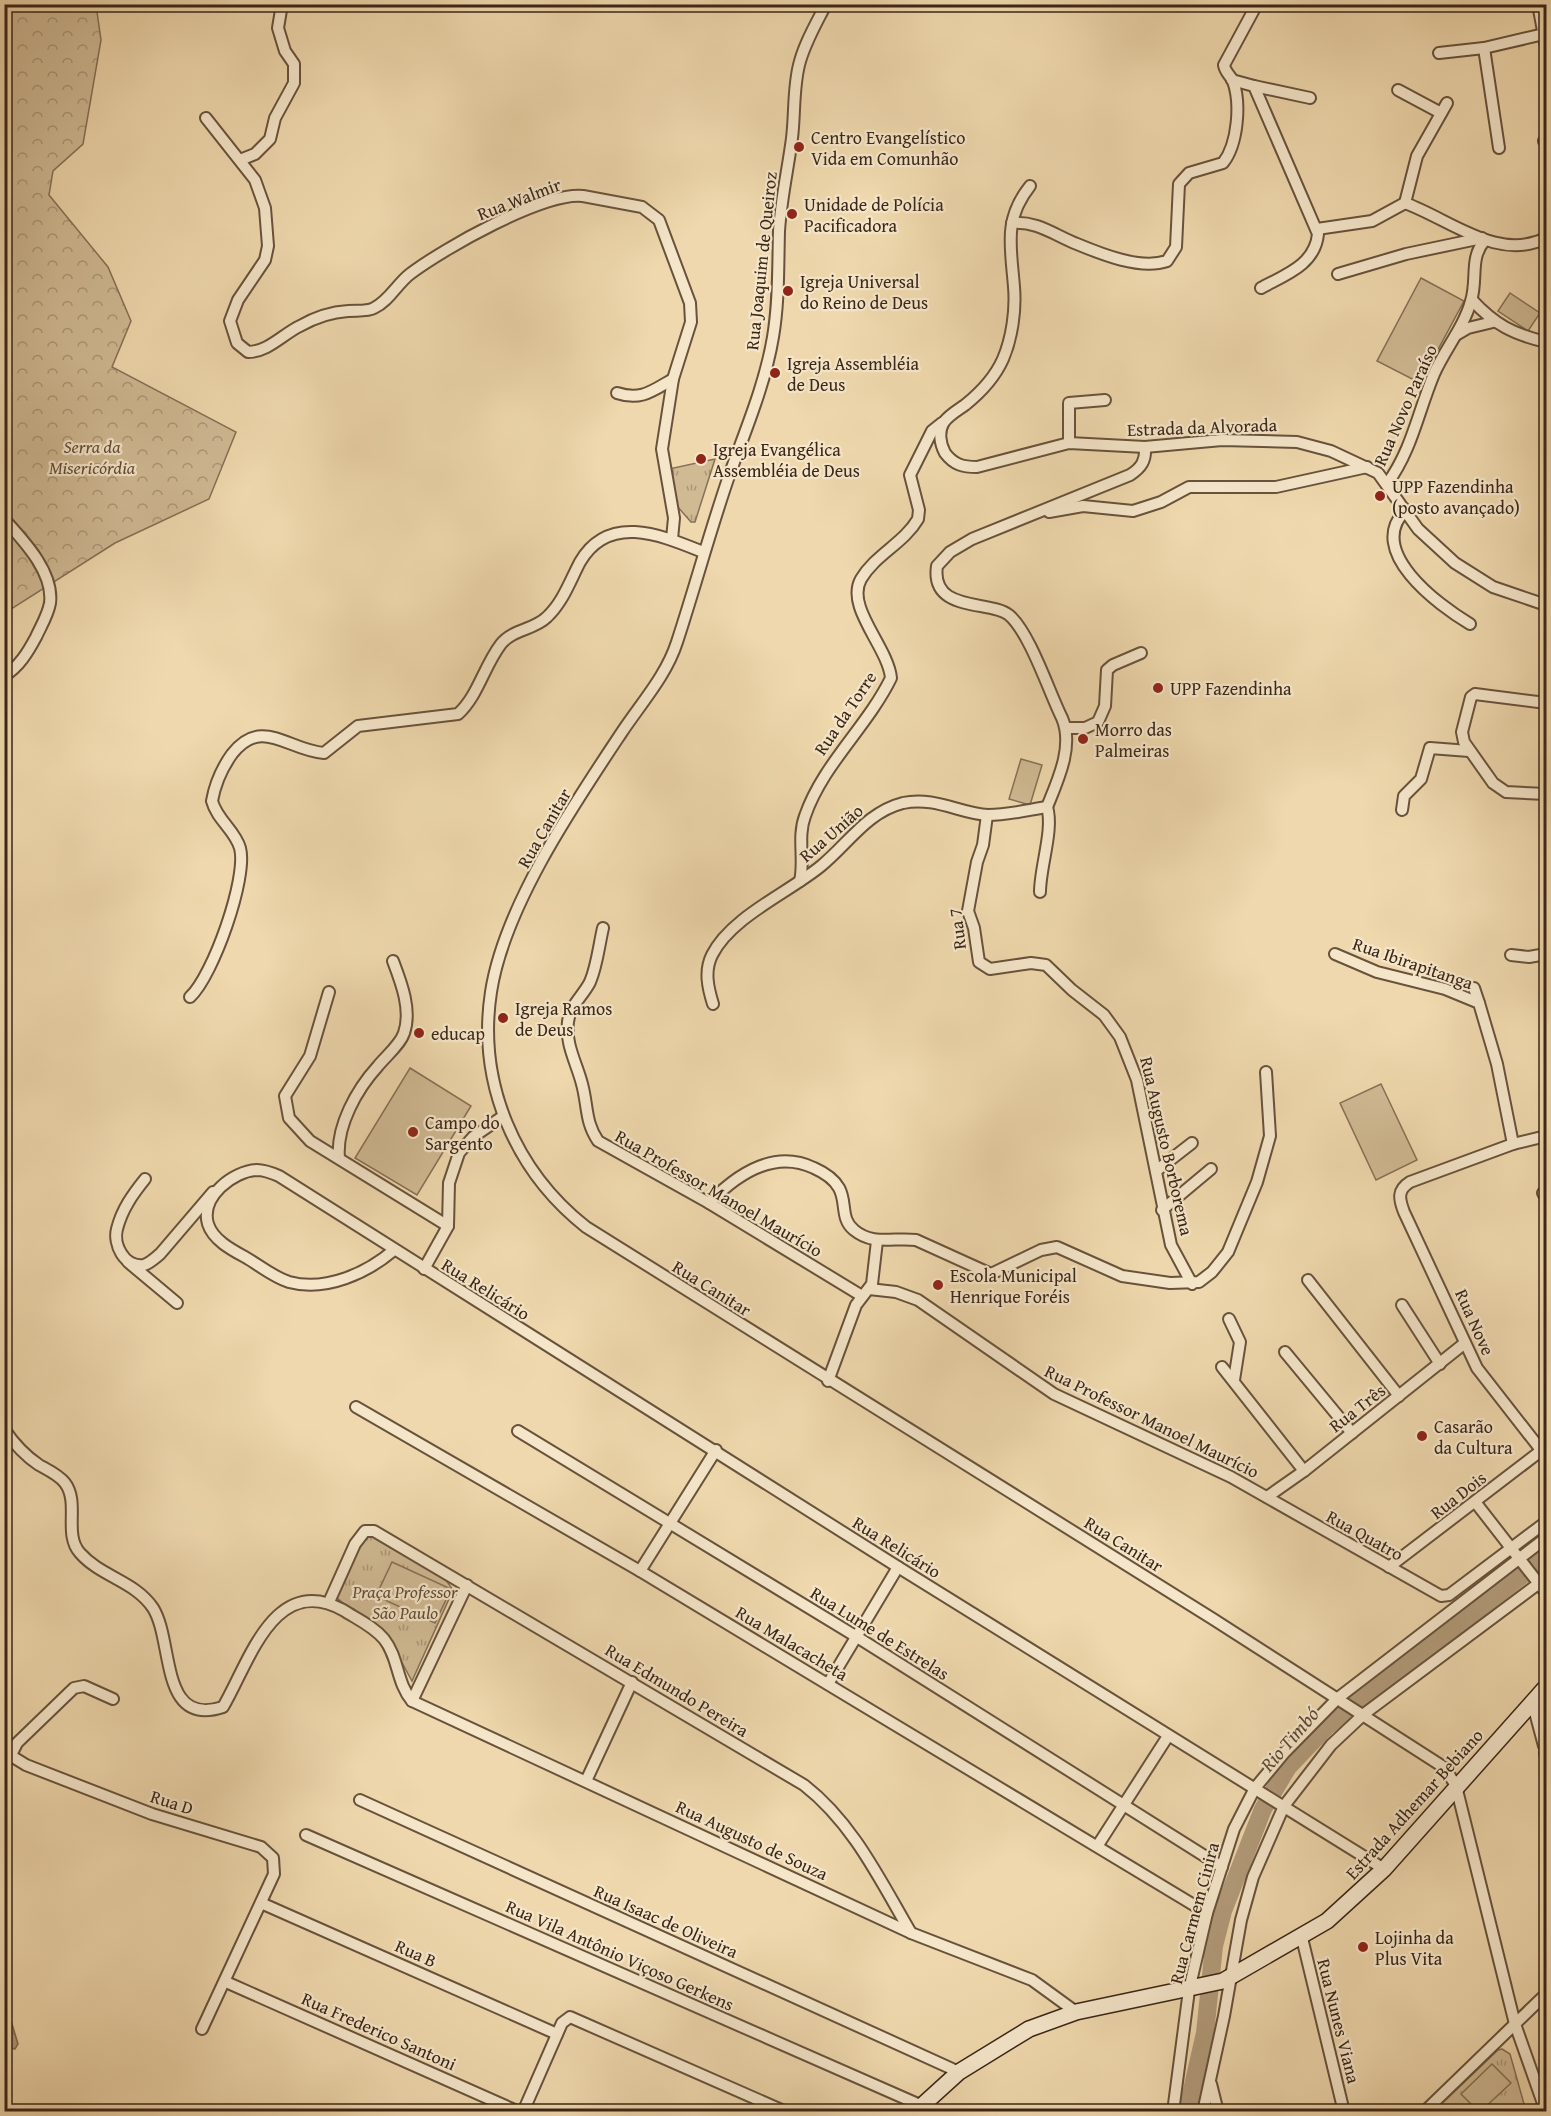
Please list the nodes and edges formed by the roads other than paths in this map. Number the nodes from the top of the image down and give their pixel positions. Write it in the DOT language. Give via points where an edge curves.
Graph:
graph roads {
  1 [pos="282,4"];
  2 [pos="826,4"];
  3 [pos="1257,4"];
  4 [pos="1540,5"];
  5 [pos="1544,34"];
  6 [pos="1546,47"];
  7 [pos="1484,48"];
  8 [pos="1439,52"];
  9 [pos="1232,80"];
  10 [pos="1254,86"];
  11 [pos="1398,90"];
  12 [pos="1310,98"];
  13 [pos="1447,103"];
  14 [pos="1441,113"];
  15 [pos="206,117"];
  16 [pos="1499,148"];
  17 [pos="240,160"];
  18 [pos="1030,186"];
  19 [pos="1405,203"];
  20 [pos="1012,223"];
  21 [pos="1317,229"];
  22 [pos="1546,238"];
  23 [pos="1483,239"];
  24 [pos="1338,274"];
  25 [pos="1261,288"];
  26 [pos="1472,300"];
  27 [pos="1493,322"];
  28 [pos="1456,335"];
  29 [pos="1546,342"];
  30 [pos="673,378"];
  31 [pos="616,393"];
  32 [pos="1105,400"];
  33 [pos="944,422"];
  34 [pos="1069,443"];
  35 [pos="1145,447"];
  36 [pos="1367,467"];
  37 [pos="1388,483"];
  38 [pos="1406,510"];
  39 [pos="1020,518"];
  40 [pos="4,519"];
  41 [pos="672,540"];
  42 [pos="703,552"];
  43 [pos="1546,604"];
  44 [pos="1470,624"];
  45 [pos="1141,653"];
  46 [pos="4,676"];
  47 [pos="1546,703"];
  48 [pos="1066,728"];
  49 [pos="1469,751"];
  50 [pos="1546,794"];
  51 [pos="1047,807"];
  52 [pos="1402,810"];
  53 [pos="987,815"];
  54 [pos="800,881"];
  55 [pos="1040,892"];
  56 [pos="603,928"];
  57 [pos="1335,954"];
  58 [pos="1546,954"];
  59 [pos="1512,955"];
  60 [pos="393,961"];
  61 [pos="1053,969"];
  62 [pos="1474,987"];
  63 [pos="329,992"];
  64 [pos="190,997"];
  65 [pos="1479,1003"];
  66 [pos="713,1004"];
  67 [pos="1266,1072"];
  68 [pos="502,1117"];
  69 [pos="1546,1136"];
  70 [pos="1192,1143"];
  71 [pos="1513,1144"];
  72 [pos="339,1158"];
  73 [pos="1210,1169"];
  74 [pos="1156,1171"];
  75 [pos="145,1179"];
  76 [pos="221,1186"];
  77 [pos="709,1203"];
  78 [pos="1162,1210"];
  79 [pos="448,1226"];
  80 [pos="878,1241"];
  81 [pos="394,1250"];
  82 [pos="126,1260"];
  83 [pos="424,1269"];
  84 [pos="1308,1280"];
  85 [pos="1192,1284"];
  86 [pos="866,1293"];
  87 [pos="177,1303"];
  88 [pos="1402,1305"];
  89 [pos="1229,1319"];
  90 [pos="1465,1343"];
  91 [pos="1285,1352"];
  92 [pos="1440,1364"];
  93 [pos="1222,1367"];
  94 [pos="1234,1380"];
  95 [pos="828,1381"];
  96 [pos="1399,1396"];
  97 [pos="356,1407"];
  98 [pos="4,1429"];
  99 [pos="518,1431"];
  100 [pos="1352,1433"];
  101 [pos="1544,1448"];
  102 [pos="716,1450"];
  103 [pos="1304,1471"];
  104 [pos="1267,1497"];
  105 [pos="1476,1503"];
  106 [pos="670,1522"];
  107 [pos="1546,1522"];
  108 [pos="1546,1538"];
  109 [pos="1511,1548"];
  110 [pos="1522,1560"];
  111 [pos="898,1567"];
  112 [pos="1389,1567"];
  113 [pos="640,1571"];
  114 [pos="1540,1580"];
  115 [pos="467,1585"];
  116 [pos="1546,1593"];
  117 [pos="329,1602"];
  118 [pos="857,1637"];
  119 [pos="632,1682"];
  120 [pos="828,1684"];
  121 [pos="1546,1687"];
  122 [pos="113,1699"];
  123 [pos="1341,1700"];
  124 [pos="412,1701"];
  125 [pos="1532,1701"];
  126 [pos="1362,1713"];
  127 [pos="1168,1736"];
  128 [pos="1545,1753"];
  129 [pos="586,1781"];
  130 [pos="1456,1786"];
  131 [pos="1258,1790"];
  132 [pos="360,1800"];
  133 [pos="1124,1804"];
  134 [pos="1281,1804"];
  135 [pos="306,1835"];
  136 [pos="1098,1845"];
  137 [pos="1222,1867"];
  138 [pos="1384,1869"];
  139 [pos="261,1903"];
  140 [pos="1207,1912"];
  141 [pos="911,1933"];
  142 [pos="1302,1938"];
  143 [pos="1227,1979"];
  144 [pos="226,1982"];
  145 [pos="1194,1989"];
  146 [pos="1546,1994"];
  147 [pos="1076,2012"];
  148 [pos="1515,2024"];
  149 [pos="202,2029"];
  150 [pos="557,2034"];
  151 [pos="959,2072"];
  152 [pos="1210,2081"];
  153 [pos="918,2108"];
  154 [pos="519,2112"];
  155 [pos="524,2112"];
  156 [pos="786,2112"];
  157 [pos="1173,2112"];
  158 [pos="1203,2112"];
  159 [pos="1218,2112"];
  160 [pos="1344,2112"];
  161 [pos="1424,2112"];
  162 [pos="1546,2112"];
  1 -- 17 [label="street" via="279,28 285,51 294,64 294,83 275,118 270,139 255,154"];
  2 -- 42 [label="street, Rua Joaquim de Queiroz" via="801,57 797,76 780,213 773,341"];
  3 -- 9 [label="street" via="1224,61 1224,69"];
  4 -- 5 [label="street"];
  5 -- 6 [label="street"];
  5 -- 7 [label="street"];
  7 -- 8 [label="street"];
  7 -- 16 [label="street"];
  9 -- 10 [label="street"];
  9 -- 20 [label="street" via="1237,113 1231,149 1223,163 1189,172 1179,184 1176,247 1167,261 1112,257 1077,245 1042,226"];
  10 -- 12 [label="street"];
  10 -- 21 [label="street"];
  11 -- 14 [label="street"];
  13 -- 14 [label="street"];
  14 -- 19 [label="street" via="1415,162"];
  15 -- 17 [label="street"];
  17 -- 30 [label="street, Rua Walmir" via="262,196 268,246 266,260 233,308 231,326 240,348 260,351 298,326 324,316 369,310 385,301 400,282 419,268 477,233 573,195 632,204 659,220 690,303 690,329"];
  18 -- 20 [label="street" via="1018,203"];
  19 -- 21 [label="street" via="1372,221"];
  19 -- 23 [label="street"];
  20 -- 33 [label="street" via="1009,250 1015,304 1005,354 992,378"];
  21 -- 25 [label="street" via="1317,241 1309,258 1293,272"];
  22 -- 23 [label="street" via="1516,247"];
  23 -- 24 [label="street" via="1406,254"];
  23 -- 26 [label="street, Rua Novo Paraíso" via="1474,259"];
  26 -- 27 [label="street"];
  26 -- 28 [label="street, Rua Novo Paraíso"];
  27 -- 28 [label="street"];
  27 -- 29 [label="street"];
  28 -- 37 [label="street, Rua Novo Paraíso" via="1434,375 1404,459"];
  30 -- 31 [label="street" via="644,396 634,398"];
  30 -- 41 [label="street, Rua Walmir" via="662,449 674,518"];
  32 -- 34 [label="street" via="1069,403"];
  33 -- 34 [label="street, Estrada da Alvorada" via="940,436 944,450 965,467"];
  33 -- 54 [label="street, Rua da Torre" via="932,431 910,475 918,519 868,571 858,587 857,599 891,678 827,770 810,804 801,831"];
  34 -- 35 [label="street, Estrada da Alvorada"];
  35 -- 36 [label="street, Estrada da Alvorada" via="1222,440 1297,442"];
  35 -- 39 [label="street" via="1139,470"];
  36 -- 37 [label="street, Estrada da Alvorada"];
  36 -- 39 [label="street" via="1276,487 1189,487 1133,511 1083,506"];
  37 -- 38 [label="street, Estrada da Alvorada"];
  38 -- 43 [label="street, Estrada da Alvorada" via="1418,529 1455,563 1493,587"];
  38 -- 44 [label="street" via="1397,519 1393,532 1397,554 1432,599"];
  39 -- 48 [label="street" via="950,552 939,562 937,577 955,600 1002,611 1013,620"];
  40 -- 46 [label="street" via="40,567 50,601 31,646 18,665"];
  41 -- 42 [label="street"];
  41 -- 64 [label="street" via="645,531 625,533 592,546 548,617 507,637 500,645 471,699 458,714 358,726 324,753 270,736 256,735 240,744 225,763 212,801 239,845 240,878 216,955 204,983"];
  42 -- 68 [label="street, Rua Canitar" via="677,644 656,687 594,773 523,897 505,940 491,994 488,1031"];
  45 -- 48 [label="street" via="1107,670 1105,706 1098,722 1085,728"];
  47 -- 49 [label="street" via="1472,695 1462,732"];
  48 -- 51 [label="street" via="1066,748"];
  49 -- 50 [label="street" via="1498,789 1516,794"];
  49 -- 52 [label="street" via="1430,748 1421,779 1404,796"];
  51 -- 53 [label="street, Rua União"];
  51 -- 55 [label="street" via="1049,825"];
  53 -- 54 [label="street, Rua União" via="928,802 895,806 854,832 823,865"];
  53 -- 61 [label="street, Rua 7" via="968,911 978,962 990,969 1031,963"];
  54 -- 66 [label="street, Rua União" via="735,926 722,940 708,966"];
  56 -- 77 [label="street, Rua Professor Manoel Maurício" via="590,983 572,1007 568,1021 589,1128 598,1141"];
  57 -- 65 [label="street, Rua Ibirapitanga" via="1377,972 1445,988"];
  58 -- 59 [label="street"];
  60 -- 72 [label="street" via="407,1011 404,1034 359,1090 342,1131"];
  61 -- 74 [label="street, Rua Augusto Borborema" via="1104,1015 1128,1049"];
  62 -- 65 [label="street"];
  63 -- 72 [label="street" via="310,1056 285,1101 296,1129"];
  65 -- 71 [label="street, Rua Ibirapitanga"];
  67 -- 85 [label="street" via="1270,1136 1257,1182 1228,1252 1212,1272"];
  68 -- 79 [label="street" via="473,1137 459,1153 449,1183"];
  68 -- 95 [label="street, Rua Canitar" via="530,1168 566,1212"];
  69 -- 71 [label="street"];
  70 -- 74 [label="street"];
  71 -- 90 [label="street, Rua Nove" via="1410,1182 1400,1194 1404,1212"];
  72 -- 79 [label="street"];
  73 -- 78 [label="street"];
  74 -- 78 [label="street, Rua Augusto Borborema"];
  75 -- 82 [label="street" via="127,1203 116,1231 118,1247"];
  76 -- 81 [label="street, Rua Relicário" via="248,1172 268,1172"];
  76 -- 81 [label="street" via="214,1193 207,1219 212,1232 234,1251 280,1279 302,1283 347,1277 375,1266"];
  76 -- 82 [label="street, Rua Relicário" via="160,1254 144,1265"];
  77 -- 80 [label="street" via="743,1173 779,1161 799,1161 831,1179 840,1192 848,1224"];
  77 -- 86 [label="street, Rua Professor Manoel Maurício"];
  78 -- 85 [label="street, Rua Augusto Borborema" via="1171,1245"];
  79 -- 83 [label="street"];
  80 -- 85 [label="street" via="916,1240 991,1274 1041,1250 1057,1247 1122,1276"];
  80 -- 86 [label="street"];
  81 -- 83 [label="street, Rua Relicário"];
  82 -- 87 [label="street"];
  83 -- 102 [label="street, Rua Relicário"];
  84 -- 96 [label="street"];
  86 -- 95 [label="street" via="856,1305"];
  86 -- 104 [label="street, Rua Professor Manoel Maurício" via="896,1292 918,1300 1054,1394"];
  88 -- 92 [label="street"];
  89 -- 94 [label="street" via="1240,1342"];
  90 -- 92 [label="street, Rua Três"];
  90 -- 101 [label="street, Rua Nove" via="1477,1368"];
  91 -- 100 [label="street"];
  92 -- 96 [label="street, Rua Três"];
  93 -- 94 [label="street"];
  94 -- 103 [label="street"];
  95 -- 123 [label="street, Rua Canitar"];
  96 -- 100 [label="street, Rua Três"];
  97 -- 113 [label="street, Rua Malacacheta"];
  98 -- 117 [label="street" via="15,1445 65,1483 70,1492 74,1542 79,1552 142,1594 154,1609 174,1688 192,1708 212,1711 223,1707 267,1625 282,1610 294,1604"];
  99 -- 106 [label="street, Rua Lume de Estrelas"];
  100 -- 103 [label="street, Rua Três"];
  101 -- 105 [label="street, Rua Dois"];
  102 -- 106 [label="street"];
  102 -- 111 [label="street, Rua Relicário"];
  103 -- 104 [label="street, Rua Três"];
  104 -- 112 [label="street, Rua Quatro"];
  105 -- 109 [label="street"];
  105 -- 112 [label="street, Rua Dois"];
  106 -- 113 [label="street"];
  106 -- 118 [label="street, Rua Lume de Estrelas"];
  107 -- 109 [label="street"];
  108 -- 110 [label="street, Rua Carmem Cinira"];
  109 -- 110 [label="street"];
  109 -- 112 [label="street, Rua Quatro" via="1449,1595 1437,1595"];
  110 -- 114 [label="street"];
  110 -- 123 [label="street, Rua Carmem Cinira"];
  111 -- 118 [label="street"];
  111 -- 127 [label="street, Rua Relicário"];
  113 -- 120 [label="street, Rua Malacacheta"];
  114 -- 116 [label="street"];
  114 -- 126 [label="street"];
  115 -- 117 [label="street, Rua Edmundo Pereira" via="375,1531 365,1531 355,1544"];
  115 -- 119 [label="street, Rua Edmundo Pereira"];
  115 -- 124 [label="street"];
  117 -- 124 [label="street" via="383,1638 392,1650 402,1688"];
  118 -- 120 [label="street"];
  118 -- 133 [label="street, Rua Lume de Estrelas"];
  119 -- 129 [label="street"];
  119 -- 141 [label="street, Rua Edmundo Pereira" via="804,1785 831,1807 847,1826"];
  120 -- 136 [label="street, Rua Malacacheta"];
  121 -- 125 [label="main road, Estrada Adhemar Bebiano"];
  122 -- 139 [label="street, Rua D" via="84,1686 74,1688 17,1743 12,1752 14,1757 26,1766 152,1814 261,1847 270,1853 275,1865"];
  123 -- 126 [label="street, Rua Canitar"];
  123 -- 131 [label="street, Rua Carmem Cinira" via="1290,1746"];
  124 -- 129 [label="street, Rua Augusto de Souza"];
  125 -- 128 [label="street"];
  125 -- 130 [label="main road, Estrada Adhemar Bebiano"];
  126 -- 130 [label="street, Rua Canitar" via="1436,1761"];
  126 -- 134 [label="street"];
  127 -- 131 [label="street, Rua Relicário"];
  127 -- 133 [label="street"];
  129 -- 141 [label="street, Rua Augusto de Souza"];
  130 -- 138 [label="main road, Estrada Adhemar Bebiano"];
  130 -- 148 [label="street"];
  131 -- 134 [label="street, Rua Relicário"];
  131 -- 137 [label="street, Rua Carmem Cinira" via="1234,1829"];
  132 -- 151 [label="street, Rua Isaac de Oliveira"];
  133 -- 136 [label="street"];
  133 -- 137 [label="street, Rua Lume de Estrelas"];
  134 -- 138 [label="street, Rua Relicário"];
  134 -- 143 [label="street" via="1253,1877"];
  135 -- 153 [label="street, Rua Vila Antônio Viçoso Gerkens"];
  136 -- 140 [label="street, Rua Malacacheta"];
  137 -- 140 [label="street, Rua Carmem Cinira"];
  138 -- 142 [label="main road, Estrada Adhemar Bebiano" via="1335,1915"];
  139 -- 144 [label="street, Rua D"];
  139 -- 150 [label="street, Rua B"];
  140 -- 145 [label="street, Rua Carmem Cinira"];
  141 -- 147 [label="street, Rua Augusto de Souza" via="1032,1980"];
  142 -- 143 [label="main road, Estrada Adhemar Bebiano"];
  142 -- 160 [label="street, Rua Nunes Viana"];
  143 -- 145 [label="main road, Estrada Adhemar Bebiano"];
  143 -- 152 [label="street"];
  144 -- 149 [label="street, Rua D"];
  144 -- 154 [label="street, Rua Frederico Santoni"];
  145 -- 147 [label="main road, Estrada Adhemar Bebiano"];
  145 -- 157 [label="street, Rua Carmem Cinira"];
  146 -- 148 [label="street"];
  147 -- 151 [label="main road, Estrada Adhemar Bebiano" via="1019,2034"];
  148 -- 161 [label="street"];
  148 -- 162 [label="street"];
  150 -- 155 [label="street"];
  150 -- 156 [label="street" via="564,2019 575,2018"];
  151 -- 153 [label="main road, Estrada Adhemar Bebiano"];
  152 -- 158 [label="street"];
  152 -- 159 [label="street"];
}
